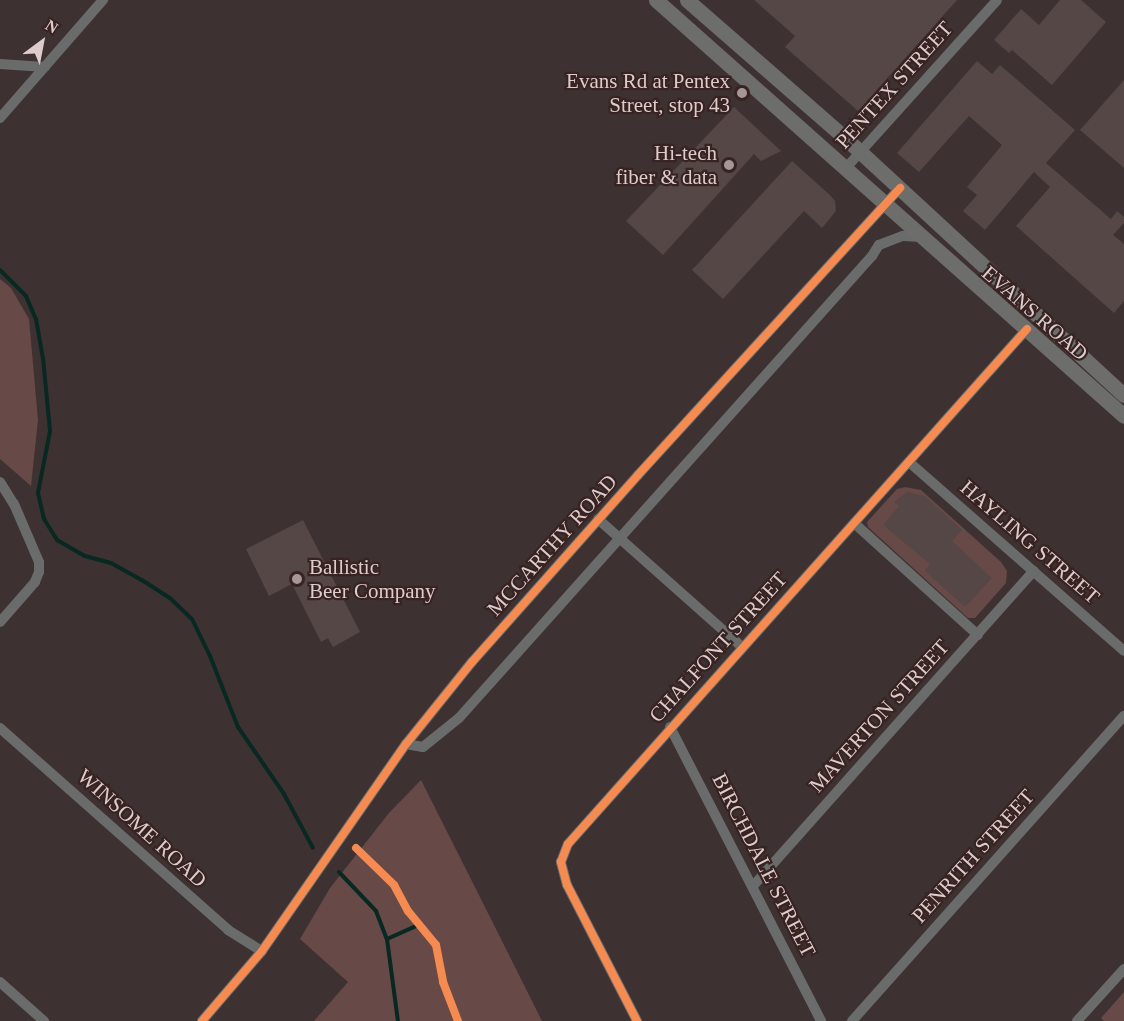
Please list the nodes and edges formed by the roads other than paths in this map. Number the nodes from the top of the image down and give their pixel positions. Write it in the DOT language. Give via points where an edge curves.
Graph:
graph roads {
  1 [pos="104,0"];
  2 [pos="656,0"];
  3 [pos="687,0"];
  4 [pos="997,0"];
  5 [pos="0,64"];
  6 [pos="45,67"];
  7 [pos="0,118"];
  8 [pos="860,152"];
  9 [pos="845,169"];
  10 [pos="900,188"];
  11 [pos="884,205"];
  12 [pos="921,237"];
  13 [pos="1027,329"];
  14 [pos="1124,395"];
  15 [pos="1124,417"];
  16 [pos="909,462"];
  17 [pos="0,482"];
  18 [pos="598,519"];
  19 [pos="854,523"];
  20 [pos="620,538"];
  21 [pos="1034,572"];
  22 [pos="0,622"];
  23 [pos="978,635"];
  24 [pos="742,647"];
  25 [pos="1124,651"];
  26 [pos="1124,716"];
  27 [pos="670,727"];
  28 [pos="0,728"];
  29 [pos="406,744"];
  30 [pos="753,886"];
  31 [pos="262,951"];
  32 [pos="1124,969"];
  33 [pos="0,982"];
  34 [pos="44,1021"];
  35 [pos="202,1021"];
  36 [pos="637,1021"];
  37 [pos="821,1021"];
  38 [pos="852,1021"];
  39 [pos="1077,1021"];
  1 -- 6 [label="street"];
  2 -- 9 [label="main road, EVANS ROAD"];
  3 -- 8 [label="main road, EVANS ROAD"];
  4 -- 8 [label="street, PENTEX STREET"];
  5 -- 6 [label="street"];
  6 -- 7 [label="street"];
  8 -- 9 [label="street, PENTEX STREET"];
  8 -- 10 [label="main road, EVANS ROAD"];
  9 -- 11 [label="main road, EVANS ROAD"];
  10 -- 11 [label="street, MCCARTHY ROAD"];
  10 -- 14 [label="main road, EVANS ROAD"];
  11 -- 12 [label="main road, EVANS ROAD"];
  11 -- 18 [label="street, MCCARTHY ROAD"];
  12 -- 13 [label="main road, EVANS ROAD"];
  12 -- 20 [label="street" via="903,236 879,245"];
  13 -- 15 [label="main road, EVANS ROAD"];
  13 -- 16 [label="street, CHALFONT STREET"];
  16 -- 19 [label="street, CHALFONT STREET"];
  16 -- 21 [label="street, HAYLING STREET"];
  17 -- 22 [label="street" via="39,562 35,582"];
  18 -- 20 [label="street"];
  18 -- 29 [label="street, MCCARTHY ROAD" via="472,662"];
  19 -- 23 [label="street"];
  19 -- 24 [label="street, CHALFONT STREET"];
  20 -- 24 [label="street"];
  20 -- 29 [label="street" via="459,718 423,747"];
  21 -- 23 [label="street, MAVERTON STREET"];
  21 -- 25 [label="street, HAYLING STREET"];
  23 -- 30 [label="street, MAVERTON STREET"];
  24 -- 27 [label="street, CHALFONT STREET"];
  26 -- 38 [label="street, PENRITH STREET"];
  27 -- 30 [label="street, BIRCHDALE STREET"];
  27 -- 36 [label="street, CHALFONT STREET" via="573,836 561,862 567,885"];
  28 -- 31 [label="street, WINSOME ROAD" via="228,930"];
  29 -- 31 [label="street, MCCARTHY ROAD"];
  30 -- 37 [label="street, BIRCHDALE STREET"];
  31 -- 35 [label="street, MCCARTHY ROAD"];
  32 -- 39 [label="street"];
  33 -- 34 [label="street"];
}
